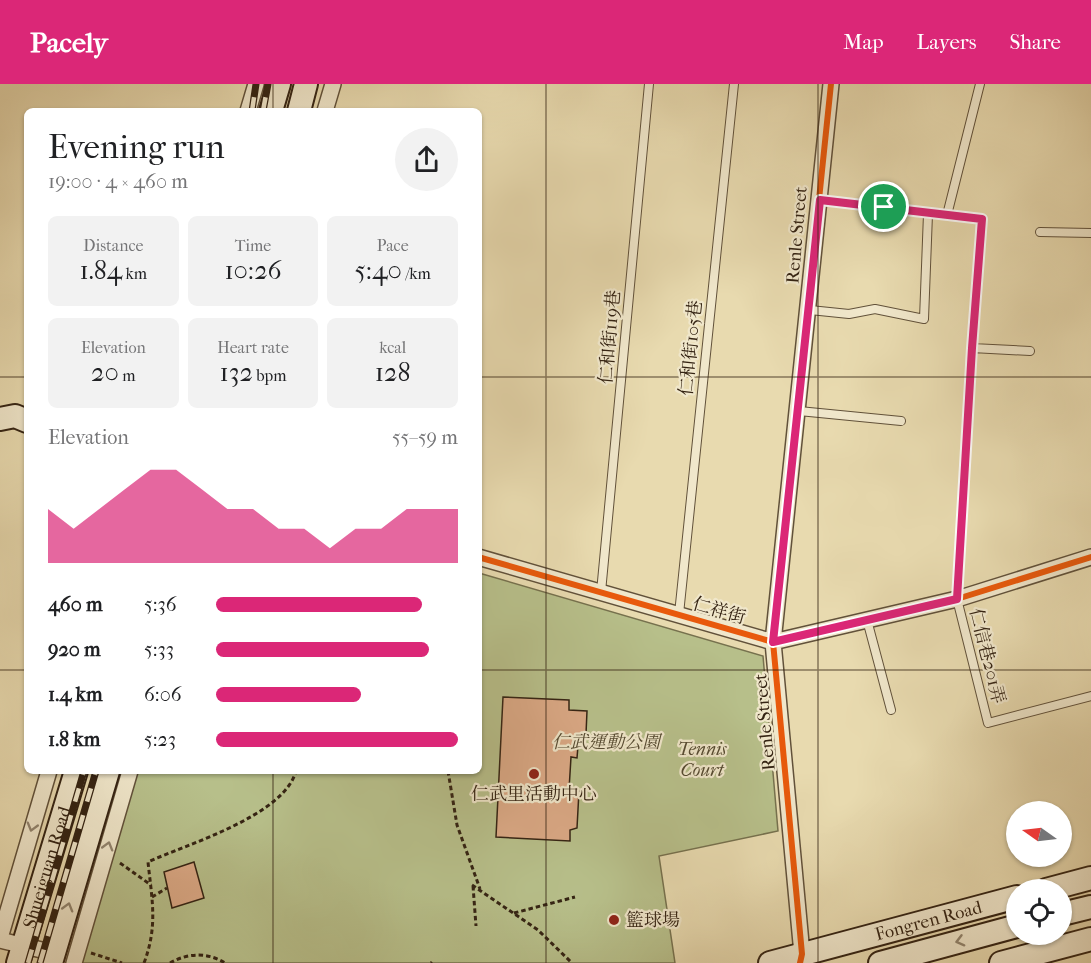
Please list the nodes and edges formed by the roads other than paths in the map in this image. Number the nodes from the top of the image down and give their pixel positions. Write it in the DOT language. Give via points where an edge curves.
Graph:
graph roads {
  1 [pos="256,84"];
  2 [pos="279,84"];
  3 [pos="306,84"];
  4 [pos="333,84"];
  5 [pos="649,84"];
  6 [pos="734,84"];
  7 [pos="831,84"];
  8 [pos="980,84"];
  9 [pos="249,108"];
  10 [pos="272,108"];
  11 [pos="299,108"];
  12 [pos="326,108"];
  13 [pos="820,200"];
  14 [pos="928,214"];
  15 [pos="947,215"];
  16 [pos="1040,232"];
  17 [pos="1091,233"];
  18 [pos="810,310"];
  19 [pos="972,348"];
  20 [pos="1030,351"];
  21 [pos="799,411"];
  22 [pos="0,419"];
  23 [pos="24,420"];
  24 [pos="901,421"];
  25 [pos="1091,557"];
  26 [pos="482,558"];
  27 [pos="601,592"];
  28 [pos="957,599"];
  29 [pos="679,614"];
  30 [pos="867,620"];
  31 [pos="773,642"];
  32 [pos="1091,696"];
  33 [pos="891,710"];
  34 [pos="48,774"];
  35 [pos="75,774"];
  36 [pos="107,774"];
  37 [pos="129,774"];
  38 [pos="1091,878"];
  39 [pos="1072,883"];
  40 [pos="1006,900"];
  41 [pos="1091,907"];
  42 [pos="1072,912"];
  43 [pos="1006,929"];
  44 [pos="0,939"];
  45 [pos="1091,939"];
  46 [pos="21,954"];
  47 [pos="801,958"];
  48 [pos="60,960"];
  49 [pos="770,963"];
  50 [pos="880,963"];
  51 [pos="1001,963"];
  1 -- 9 [label="street"];
  2 -- 10 [label="main road"];
  3 -- 11 [label="main road"];
  4 -- 12 [label="street"];
  5 -- 27 [label="lane, 仁和街119巷"];
  6 -- 29 [label="lane, 仁和街105巷"];
  7 -- 13 [label="street, Renle Street"];
  8 -- 15 [label="lane"];
  13 -- 14 [label="lane"];
  13 -- 18 [label="street, Renle Street"];
  14 -- 15 [label="lane"];
  14 -- 18 [label="lane" via="924,319 875,309 849,314"];
  15 -- 19 [label="lane" via="982,219"];
  16 -- 17 [label="lane"];
  18 -- 21 [label="street, Renle Street"];
  19 -- 20 [label="lane"];
  19 -- 28 [label="lane"];
  21 -- 24 [label="lane"];
  21 -- 31 [label="street, Renle Street"];
  22 -- 23 [label="main road" via="15,416"];
  25 -- 28 [label="street, 仁祥街"];
  26 -- 27 [label="street, 仁祥街"];
  27 -- 29 [label="street, 仁祥街"];
  28 -- 30 [label="street, 仁祥街"];
  28 -- 32 [label="lane, 仁信巷201弄" via="988,723"];
  29 -- 31 [label="street, 仁祥街"];
  30 -- 31 [label="street, 仁祥街"];
  30 -- 33 [label="lane"];
  31 -- 47 [label="street, Renle Street"];
  34 -- 44 [label="street, Shueiguan Road, one-way"];
  35 -- 46 [label="main road, Shueiguan Road"];
  48 -- 36 [label="main road, Shueiguan Road, one-way"];
  48 -- 37 [label="street, one-way"];
  38 -- 39 [label="main road"];
  40 -- 47 [label="main road, Fongren Road"];
  41 -- 42 [label="main road"];
  43 -- 50 [label="main road, Fongren Road, one-way"];
  44 -- 46 [label="street"];
  45 -- 51 [label="main road"];
  46 -- 48 [label="street"];
  47 -- 49 [label="main road, Fongren Road"];
}
